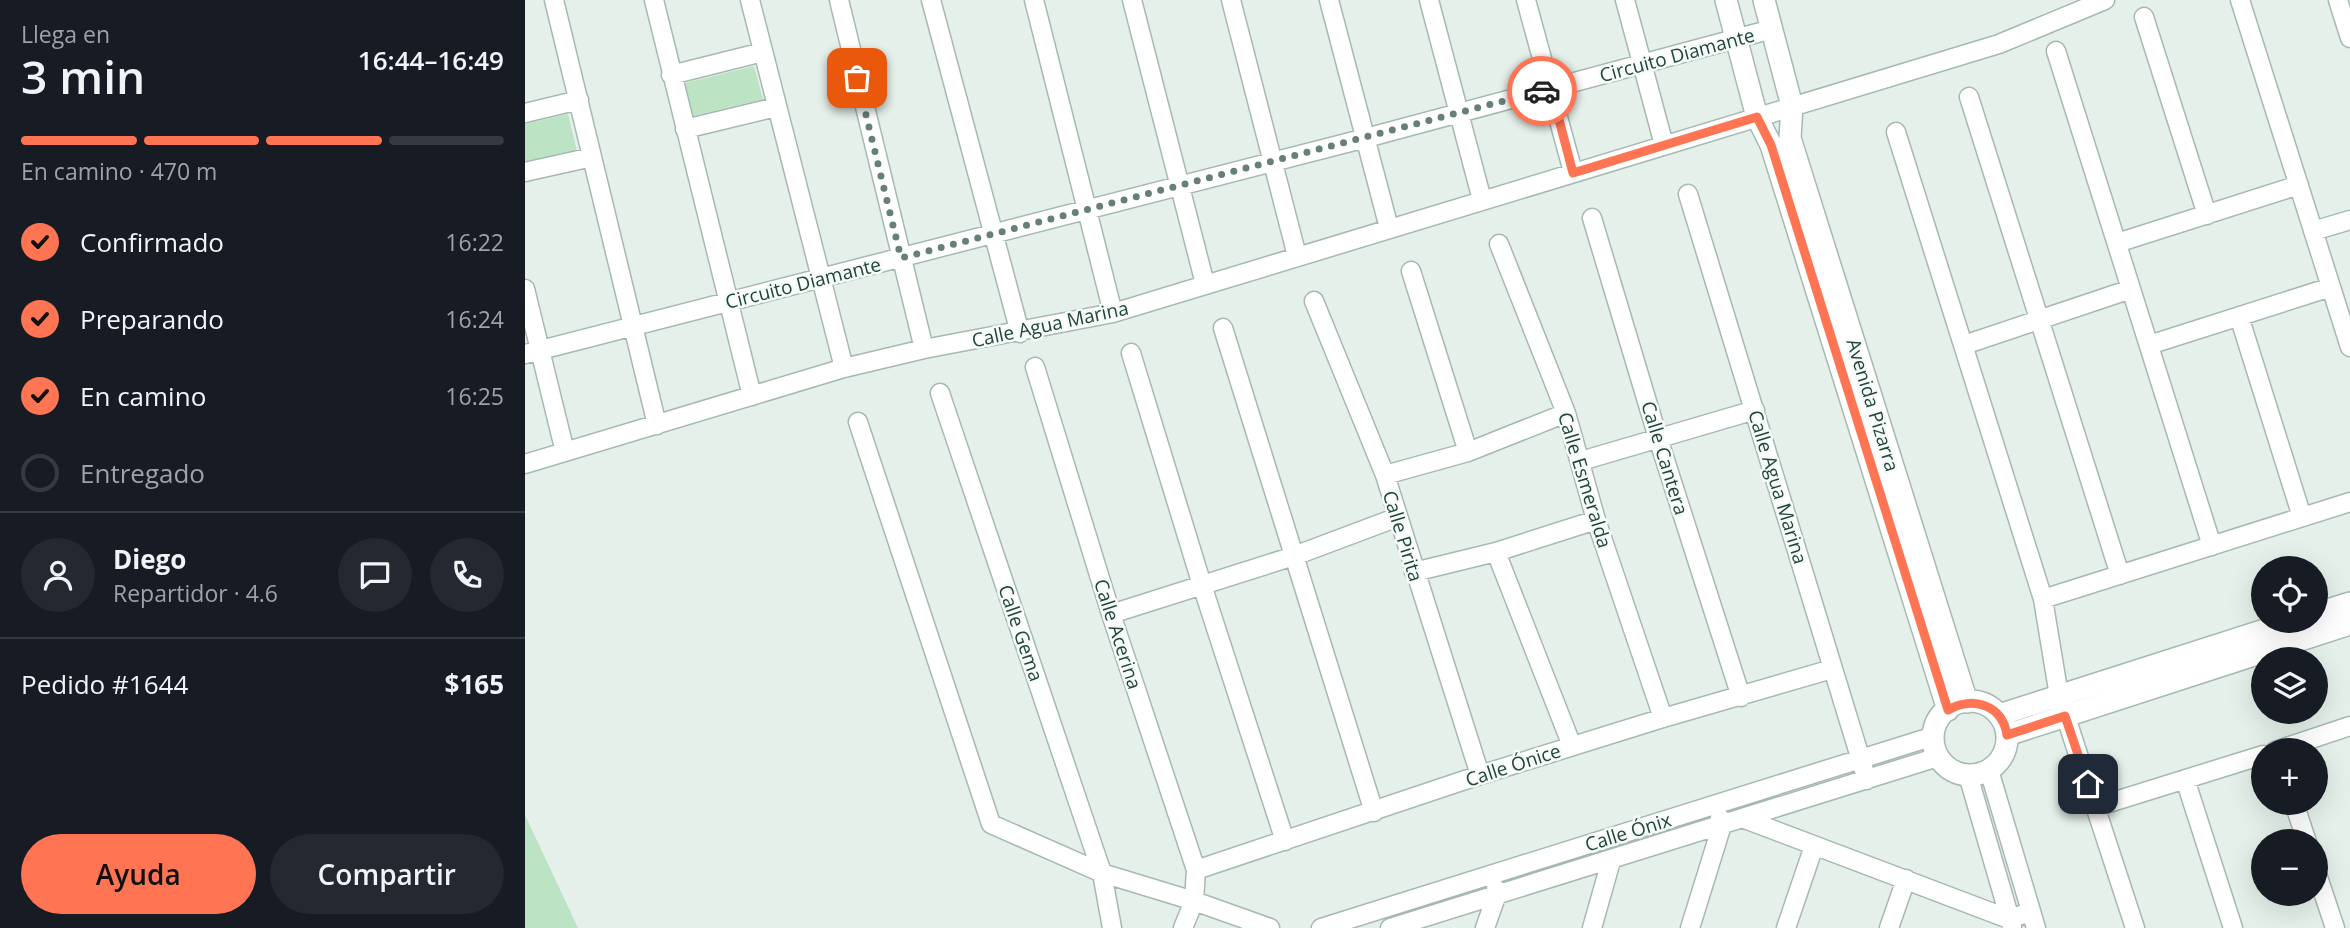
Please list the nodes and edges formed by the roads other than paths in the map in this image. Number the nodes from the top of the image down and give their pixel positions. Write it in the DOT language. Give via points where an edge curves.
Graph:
graph roads {
  1 [pos="554,0"];
  2 [pos="654,0"];
  3 [pos="750,0"];
  4 [pos="839,0"];
  5 [pos="931,0"];
  6 [pos="1034,0"];
  7 [pos="1132,0"];
  8 [pos="1231,0"];
  9 [pos="1329,0"];
  10 [pos="1429,0"];
  11 [pos="1527,0"];
  12 [pos="1625,0"];
  13 [pos="1727,0"];
  14 [pos="1764,0"];
  15 [pos="2105,0"];
  16 [pos="2240,0"];
  17 [pos="2338,0"];
  18 [pos="2144,18"];
  19 [pos="1772,29"];
  20 [pos="2350,38"];
  21 [pos="1737,39"];
  22 [pos="2056,51"];
  23 [pos="763,52"];
  24 [pos="1642,65"];
  25 [pos="671,75"];
  26 [pos="1551,89"];
  27 [pos="1969,97"];
  28 [pos="579,100"];
  29 [pos="1792,106"];
  30 [pos="776,107"];
  31 [pos="525,113"];
  32 [pos="1458,113"];
  33 [pos="1757,117"];
  34 [pos="685,129"];
  35 [pos="1896,132"];
  36 [pos="1366,138"];
  37 [pos="1781,141"];
  38 [pos="1664,145"];
  39 [pos="592,157"];
  40 [pos="1273,162"];
  41 [pos="525,172"];
  42 [pos="1573,173"];
  43 [pos="2299,185"];
  44 [pos="1180,186"];
  45 [pos="1688,194"];
  46 [pos="1482,200"];
  47 [pos="1086,210"];
  48 [pos="2207,215"];
  49 [pos="1592,218"];
  50 [pos="2350,219"];
  51 [pos="1389,228"];
  52 [pos="2313,231"];
  53 [pos="993,235"];
  54 [pos="2117,243"];
  55 [pos="1499,244"];
  56 [pos="1297,256"];
  57 [pos="901,258"];
  58 [pos="1411,271"];
  59 [pos="822,279"];
  60 [pos="1205,285"];
  61 [pos="2331,287"];
  62 [pos="525,289"];
  63 [pos="2131,289"];
  64 [pos="1314,301"];
  65 [pos="729,302"];
  66 [pos="1113,313"];
  67 [pos="2239,316"];
  68 [pos="2039,319"];
  69 [pos="635,327"];
  70 [pos="1223,328"];
  71 [pos="1020,333"];
  72 [pos="1964,345"];
  73 [pos="2149,345"];
  74 [pos="2350,347"];
  75 [pos="924,349"];
  76 [pos="533,353"];
  77 [pos="1131,353"];
  78 [pos="1035,367"];
  79 [pos="844,368"];
  80 [pos="940,393"];
  81 [pos="752,396"];
  82 [pos="1755,410"];
  83 [pos="1566,413"];
  84 [pos="858,422"];
  85 [pos="657,425"];
  86 [pos="1658,439"];
  87 [pos="565,452"];
  88 [pos="1468,452"];
  89 [pos="1581,461"];
  90 [pos="525,464"];
  91 [pos="1385,475"];
  92 [pos="2350,502"];
  93 [pos="1398,517"];
  94 [pos="2302,517"];
  95 [pos="1596,520"];
  96 [pos="2213,546"];
  97 [pos="1496,552"];
  98 [pos="1294,556"];
  99 [pos="1414,572"];
  100 [pos="2120,575"];
  101 [pos="1202,585"];
  102 [pos="2043,599"];
  103 [pos="2350,603"];
  104 [pos="2328,610"];
  105 [pos="1111,614"];
  106 [pos="2350,624"];
  107 [pos="2328,627"];
  108 [pos="2279,633"];
  109 [pos="1832,669"];
  110 [pos="1741,697"];
  111 [pos="1957,706"];
  112 [pos="2062,706"];
  113 [pos="1663,718"];
  114 [pos="2003,725"];
  115 [pos="2350,726"];
  116 [pos="2314,738"];
  117 [pos="1572,746"];
  118 [pos="1936,747"];
  119 [pos="1860,758"];
  120 [pos="2251,759"];
  121 [pos="1978,773"];
  122 [pos="1480,775"];
  123 [pos="2185,779"];
  124 [pos="1867,780"];
  125 [pos="1722,803"];
  126 [pos="2096,807"];
  127 [pos="1374,812"];
  128 [pos="1743,819"];
  129 [pos="1722,825"];
  130 [pos="1285,841"];
  131 [pos="1814,846"];
  132 [pos="1611,861"];
  133 [pos="1196,870"];
  134 [pos="1102,873"];
  135 [pos="1493,875"];
  136 [pos="1906,879"];
  137 [pos="1497,894"];
  138 [pos="1194,901"];
  139 [pos="2328,906"];
  140 [pos="2033,920"];
  141 [pos="2002,922"];
  142 [pos="1112,928"];
  143 [pos="1183,928"];
  144 [pos="1270,928"];
  145 [pos="1321,928"];
  146 [pos="1390,928"];
  147 [pos="1485,928"];
  148 [pos="1592,928"];
  149 [pos="1690,928"];
  150 [pos="1786,928"];
  151 [pos="1889,928"];
  152 [pos="2135,928"];
  153 [pos="2233,928"];
  154 [pos="2335,928"];
  1 -- 28 [label="street"];
  2 -- 25 [label="street"];
  3 -- 23 [label="street"];
  4 -- 57 [label="street"];
  5 -- 53 [label="street"];
  6 -- 47 [label="street"];
  7 -- 44 [label="street"];
  8 -- 40 [label="street"];
  9 -- 36 [label="street"];
  10 -- 32 [label="street"];
  11 -- 26 [label="street"];
  12 -- 24 [label="street"];
  13 -- 21 [label="street, Avenida Pizarra"];
  14 -- 19 [label="street, Avenida Pizarra"];
  15 -- 29 [label="street, Calle Agua Marina" via="1999,44"];
  16 -- 43 [label="street"];
  17 -- 20 [label="street"];
  18 -- 48 [label="street"];
  19 -- 21 [label="street, Circuito Diamante"];
  19 -- 29 [label="street, Avenida Pizarra"];
  21 -- 24 [label="street, Circuito Diamante"];
  21 -- 33 [label="street, Avenida Pizarra"];
  22 -- 54 [label="street"];
  23 -- 25 [label="street"];
  23 -- 30 [label="street"];
  24 -- 26 [label="street, Circuito Diamante"];
  24 -- 38 [label="street"];
  25 -- 34 [label="street"];
  26 -- 32 [label="street, Circuito Diamante"];
  26 -- 42 [label="street"];
  27 -- 68 [label="street"];
  28 -- 31 [label="street"];
  28 -- 39 [label="street"];
  29 -- 33 [label="street, Calle Agua Marina"];
  29 -- 37 [label="street, Avenida Pizarra"];
  30 -- 34 [label="street"];
  30 -- 59 [label="street"];
  32 -- 36 [label="street, Circuito Diamante"];
  32 -- 46 [label="street"];
  33 -- 37 [label="street, Avenida Pizarra"];
  33 -- 38 [label="street, Calle Agua Marina"];
  34 -- 65 [label="street"];
  35 -- 72 [label="street"];
  36 -- 40 [label="street, Circuito Diamante"];
  36 -- 51 [label="street"];
  37 -- 111 [label="street, Avenida Pizarra"];
  38 -- 42 [label="street, Calle Agua Marina"];
  39 -- 41 [label="street"];
  39 -- 69 [label="street"];
  40 -- 44 [label="street, Circuito Diamante"];
  40 -- 56 [label="street"];
  42 -- 46 [label="street, Calle Agua Marina"];
  43 -- 48 [label="street"];
  43 -- 52 [label="street"];
  44 -- 47 [label="street, Circuito Diamante"];
  44 -- 60 [label="street"];
  45 -- 82 [label="street, Calle Agua Marina"];
  46 -- 51 [label="street, Calle Agua Marina"];
  47 -- 53 [label="street, Circuito Diamante"];
  47 -- 66 [label="street"];
  48 -- 54 [label="street"];
  49 -- 86 [label="street, Calle Cantera"];
  50 -- 52 [label="street"];
  51 -- 56 [label="street, Calle Agua Marina"];
  52 -- 61 [label="street"];
  53 -- 57 [label="street, Circuito Diamante"];
  53 -- 71 [label="street"];
  54 -- 63 [label="street"];
  55 -- 83 [label="street, Calle Esmeralda"];
  56 -- 60 [label="street, Calle Agua Marina"];
  57 -- 59 [label="street, Circuito Diamante"];
  57 -- 75 [label="street"];
  58 -- 88 [label="street"];
  59 -- 65 [label="street, Circuito Diamante"];
  59 -- 79 [label="street"];
  60 -- 66 [label="street, Calle Agua Marina"];
  61 -- 67 [label="street"];
  61 -- 74 [label="street"];
  62 -- 76 [label="street"];
  63 -- 68 [label="street"];
  63 -- 73 [label="street"];
  64 -- 91 [label="street, Calle Pirita"];
  65 -- 69 [label="street, Circuito Diamante"];
  65 -- 81 [label="street"];
  66 -- 71 [label="street, Calle Agua Marina"];
  67 -- 73 [label="street"];
  67 -- 94 [label="street"];
  68 -- 72 [label="street"];
  68 -- 100 [label="street"];
  69 -- 76 [label="street, Circuito Diamante"];
  69 -- 85 [label="street"];
  70 -- 98 [label="street"];
  71 -- 75 [label="street, Calle Agua Marina"];
  72 -- 102 [label="street"];
  73 -- 96 [label="street"];
  75 -- 79 [label="street, Calle Agua Marina"];
  76 -- 87 [label="street"];
  77 -- 101 [label="street"];
  78 -- 105 [label="street, Calle Acerina"];
  79 -- 81 [label="street, Calle Agua Marina"];
  80 -- 134 [label="street, Calle Gema"];
  81 -- 85 [label="street, Calle Agua Marina"];
  82 -- 86 [label="street"];
  82 -- 109 [label="street, Calle Agua Marina"];
  83 -- 88 [label="street"];
  83 -- 89 [label="street, Calle Esmeralda"];
  84 -- 134 [label="street" via="991,824"];
  85 -- 87 [label="street, Calle Agua Marina"];
  86 -- 89 [label="street"];
  86 -- 110 [label="street, Calle Cantera"];
  87 -- 90 [label="street, Calle Agua Marina"];
  88 -- 91 [label="street"];
  89 -- 95 [label="street, Calle Esmeralda"];
  91 -- 93 [label="street, Calle Pirita"];
  92 -- 94 [label="street"];
  93 -- 98 [label="street"];
  93 -- 99 [label="street, Calle Pirita"];
  94 -- 96 [label="street"];
  95 -- 97 [label="street"];
  95 -- 113 [label="street, Calle Esmeralda"];
  96 -- 100 [label="street"];
  97 -- 99 [label="street"];
  97 -- 117 [label="street"];
  98 -- 101 [label="street"];
  98 -- 127 [label="street"];
  99 -- 122 [label="street, Calle Pirita"];
  100 -- 102 [label="street"];
  101 -- 105 [label="street"];
  101 -- 130 [label="street"];
  102 -- 112 [label="street"];
  103 -- 104 [label="street"];
  105 -- 133 [label="street, Calle Acerina"];
  106 -- 107 [label="street"];
  108 -- 112 [label="street"];
  109 -- 110 [label="street, Calle Ónice"];
  109 -- 119 [label="street, Calle Agua Marina"];
  110 -- 113 [label="street, Calle Ónice"];
  111 -- 114 [label="street" via="1987,706"];
  111 -- 118 [label="street" via="1937,722"];
  112 -- 114 [label="street"];
  112 -- 126 [label="street"];
  113 -- 117 [label="street, Calle Ónice"];
  114 -- 121 [label="street" via="2003,756"];
  115 -- 116 [label="street"];
  117 -- 122 [label="street, Calle Ónice"];
  118 -- 119 [label="street, Calle Ónix"];
  118 -- 121 [label="street" via="1953,771"];
  118 -- 124 [label="street, Calle Ónix"];
  119 -- 124 [label="street, Calle Agua Marina"];
  119 -- 125 [label="street, Calle Ónix"];
  120 -- 123 [label="street"];
  121 -- 140 [label="street"];
  121 -- 141 [label="street"];
  122 -- 127 [label="street, Calle Ónice"];
  123 -- 126 [label="street"];
  123 -- 153 [label="street"];
  124 -- 128 [label="street, Calle Ónix"];
  125 -- 128 [label="street"];
  125 -- 129 [label="street"];
  125 -- 135 [label="street, Calle Ónix"];
  126 -- 152 [label="street"];
  127 -- 130 [label="street, Calle Ónice"];
  128 -- 129 [label="street, Calle Ónix"];
  128 -- 131 [label="street"];
  129 -- 132 [label="street, Calle Ónix"];
  129 -- 149 [label="street"];
  130 -- 133 [label="street, Calle Ónice"];
  131 -- 136 [label="street"];
  131 -- 150 [label="street"];
  132 -- 137 [label="street, Calle Ónix"];
  132 -- 148 [label="street"];
  133 -- 138 [label="street, Calle Acerina"];
  134 -- 138 [label="street"];
  134 -- 142 [label="street, Calle Gema"];
  135 -- 137 [label="street"];
  135 -- 145 [label="street, Calle Ónix"];
  136 -- 141 [label="street"];
  136 -- 151 [label="street"];
  137 -- 146 [label="street, Calle Ónix"];
  137 -- 147 [label="street"];
  138 -- 143 [label="street, Calle Acerina"];
  138 -- 144 [label="street"];
  139 -- 154 [label="street"];
  140 -- 141 [label="street"];
}
